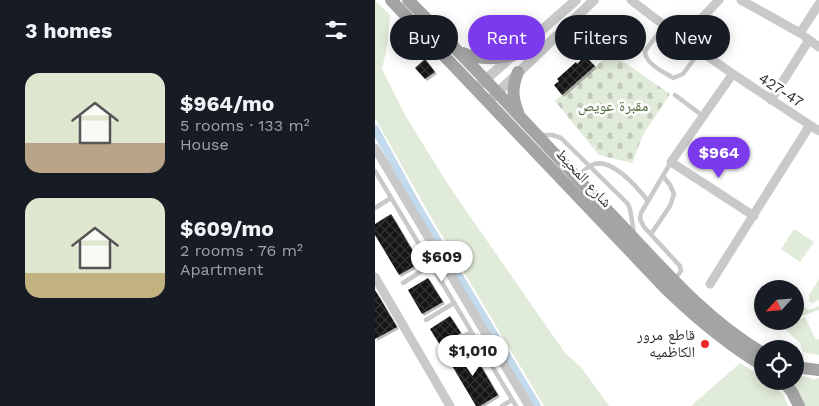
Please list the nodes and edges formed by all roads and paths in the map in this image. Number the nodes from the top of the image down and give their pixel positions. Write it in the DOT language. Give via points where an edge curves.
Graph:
graph roads {
  1 [pos="391,0"];
  2 [pos="408,0"];
  3 [pos="574,0"];
  4 [pos="594,0"];
  5 [pos="631,0"];
  6 [pos="719,0"];
  7 [pos="741,0"];
  8 [pos="819,4"];
  9 [pos="705,15"];
  10 [pos="656,20"];
  11 [pos="545,27"];
  12 [pos="800,34"];
  13 [pos="656,37"];
  14 [pos="809,40"];
  15 [pos="819,47"];
  16 [pos="459,51"];
  17 [pos="468,55"];
  18 [pos="508,60"];
  19 [pos="693,60"];
  20 [pos="711,60"];
  21 [pos="518,72"];
  22 [pos="732,75"];
  23 [pos="481,84"];
  24 [pos="675,95"];
  25 [pos="493,96"];
  26 [pos="771,100"];
  27 [pos="703,116"];
  28 [pos="520,117"];
  29 [pos="809,125"];
  30 [pos="819,131"];
  31 [pos="537,135"];
  32 [pos="375,148"];
  33 [pos="671,162"];
  34 [pos="589,166"];
  35 [pos="375,171"];
  36 [pos="663,176"];
  37 [pos="580,188"];
  38 [pos="391,198"];
  39 [pos="648,201"];
  40 [pos="375,208"];
  41 [pos="754,216"];
  42 [pos="651,234"];
  43 [pos="637,241"];
  44 [pos="431,265"];
  45 [pos="375,277"];
  46 [pos="674,281"];
  47 [pos="403,283"];
  48 [pos="710,284"];
  49 [pos="454,303"];
  50 [pos="426,320"];
  51 [pos="471,332"];
  52 [pos="754,347"];
  53 [pos="441,349"];
  54 [pos="754,360"];
  55 [pos="804,368"];
  56 [pos="819,370"];
  57 [pos="790,390"];
  58 [pos="512,400"];
  59 [pos="450,406"];
  60 [pos="502,406"];
  61 [pos="516,406"];
  62 [pos="529,406"];
  63 [pos="799,406"];
  1 -- 23 [label="main road, شارع المحيط"];
  2 -- 16 [label="main road, شارع المحيط"];
  3 -- 11 [label="street"];
  4 -- 21 [label="street"];
  5 -- 10 [label="street, 427-47"];
  6 -- 9 [label="street"];
  7 -- 12 [label="street"];
  8 -- 12 [label="street"];
  12 -- 14 [label="street"];
  13 -- 19 [label="lane" via="645,55 648,61 673,78 683,74"];
  14 -- 15 [label="street"];
  14 -- 26 [label="street"];
  16 -- 17 [label="main road"];
  16 -- 23 [label="main road, شارع المحيط"];
  18 -- 23 [label="street"];
  20 -- 22 [label="street, 427-47"];
  21 -- 25 [label="street"];
  21 -- 28 [label="main road" via="512,91"];
  22 -- 26 [label="street, 427-47"];
  22 -- 27 [label="street"];
  23 -- 25 [label="main road, شارع المحيط"];
  24 -- 27 [label="lane"];
  25 -- 28 [label="main road, شارع المحيط"];
  25 -- 37 [label="main road, شارع المحيط"];
  26 -- 29 [label="street, 427-47"];
  27 -- 33 [label="street"];
  28 -- 31 [label="main road, شارع المحيط"];
  29 -- 30 [label="street, 427-47"];
  29 -- 41 [label="street"];
  31 -- 34 [label="lane" via="558,136"];
  31 -- 37 [label="main road, شارع المحيط"];
  32 -- 62 [label="street"];
  33 -- 36 [label="lane"];
  33 -- 41 [label="street"];
  34 -- 37 [label="lane"];
  34 -- 39 [label="lane" via="601,164 612,167"];
  34 -- 43 [label="lane" via="628,204"];
  35 -- 38 [label="lane"];
  36 -- 39 [label="lane"];
  36 -- 42 [label="lane" via="674,194 670,206"];
  37 -- 43 [label="main road, شارع المحيط"];
  37 -- 54 [label="main road, شارع المحيط" via="692,314"];
  38 -- 40 [label="lane"];
  38 -- 44 [label="lane"];
  39 -- 42 [label="lane" via="640,219"];
  41 -- 48 [label="street"];
  42 -- 46 [label="lane" via="680,266 680,275"];
  43 -- 46 [label="main road, شارع المحيط"];
  44 -- 47 [label="lane"];
  44 -- 49 [label="lane"];
  45 -- 59 [label="street"];
  46 -- 52 [label="main road, شارع المحيط" via="699,306"];
  49 -- 50 [label="lane"];
  49 -- 51 [label="lane"];
  51 -- 53 [label="lane"];
  51 -- 58 [label="lane"];
  55 -- 56 [label="main road"];
  57 -- 63 [label="main road"];
  58 -- 60 [label="lane"];
  58 -- 61 [label="lane"];
}
